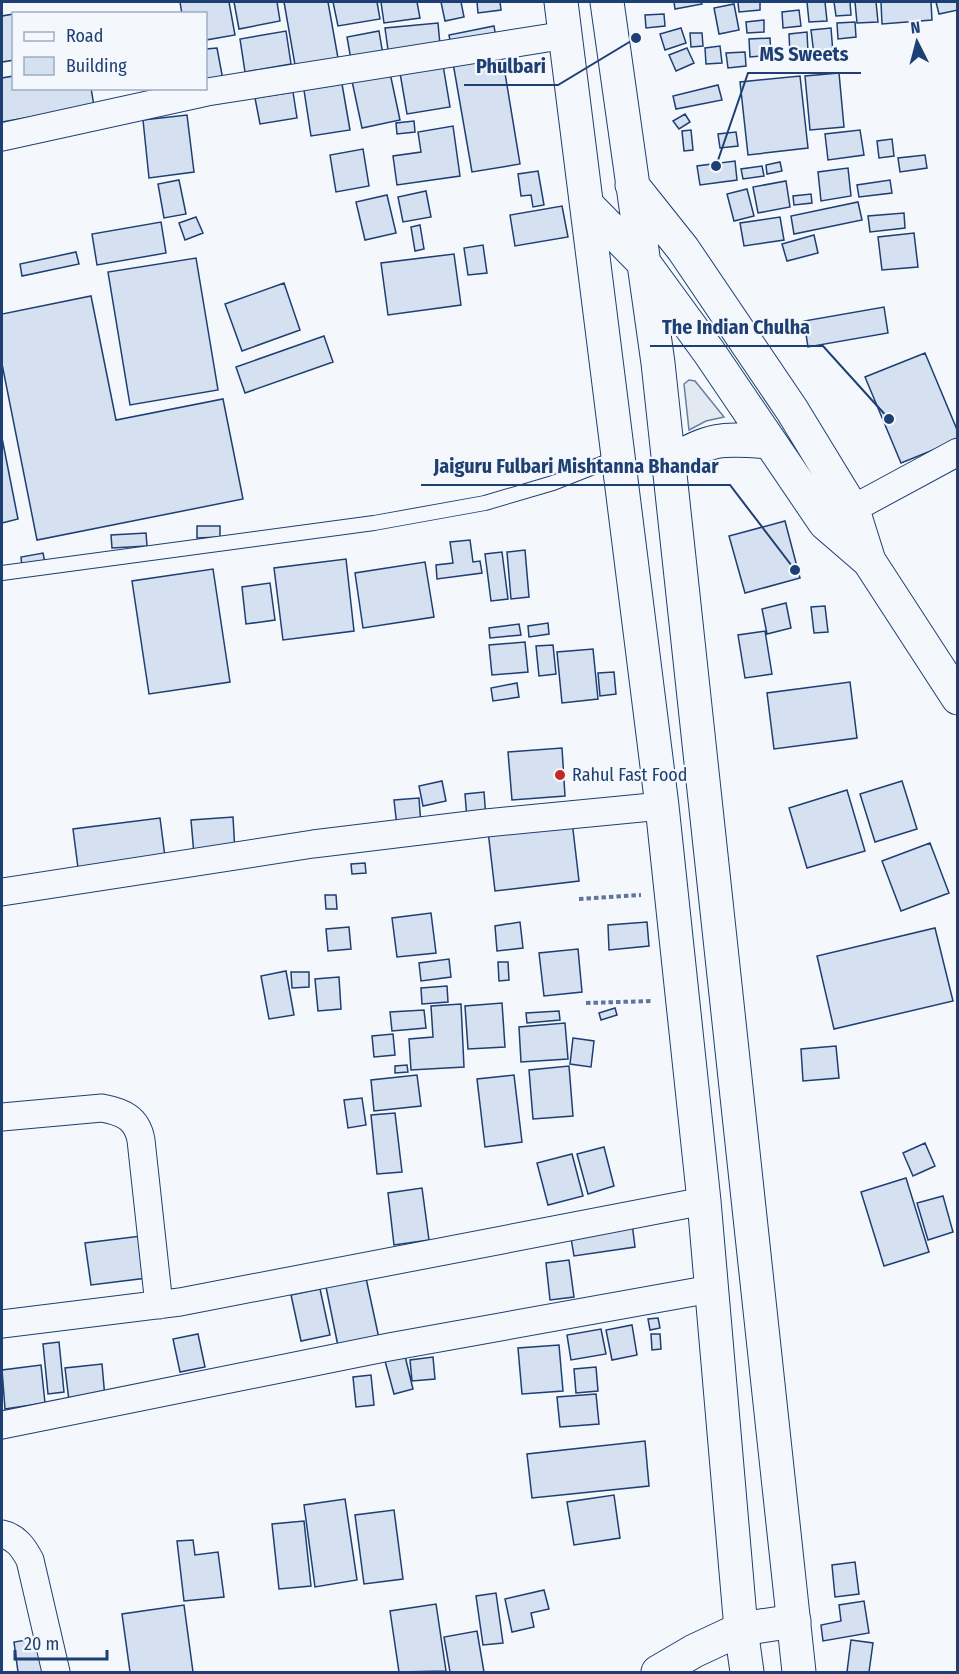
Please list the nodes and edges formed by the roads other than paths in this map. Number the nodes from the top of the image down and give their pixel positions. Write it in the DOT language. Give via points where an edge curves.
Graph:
graph roads {
  1 [pos="561,2"];
  2 [pos="607,2"];
  3 [pos="566,35"];
  4 [pos="579,133"];
  5 [pos="2,137"];
  6 [pos="632,185"];
  7 [pos="588,206"];
  8 [pos="644,263"];
  9 [pos="768,442"];
  10 [pos="957,452"];
  11 [pos="618,457"];
  12 [pos="669,463"];
  13 [pos="839,517"];
  14 [pos="2,573"];
  15 [pos="957,699"];
  16 [pos="662,806"];
  17 [pos="2,892"];
  18 [pos="2,1117"];
  19 [pos="704,1201"];
  20 [pos="711,1289"];
  21 [pos="159,1305"];
  22 [pos="2,1324"];
  23 [pos="2,1425"];
  24 [pos="2,1534"];
  25 [pos="794,1621"];
  26 [pos="741,1629"];
  27 [pos="56,1672"];
  28 [pos="658,1672"];
  29 [pos="747,1672"];
  30 [pos="799,1672"];
  1 -- 3 [label="main road"];
  2 -- 6 [label="main road"];
  3 -- 4 [label="main road"];
  3 -- 5 [label="street" via="207,92"];
  4 -- 6 [label="main road"];
  4 -- 7 [label="main road"];
  6 -- 8 [label="main road"];
  6 -- 13 [label="main road" via="696,268 792,410"];
  7 -- 8 [label="main road"];
  7 -- 11 [label="main road"];
  8 -- 9 [label="main road"];
  8 -- 12 [label="main road"];
  9 -- 12 [label="main road" via="710,442"];
  9 -- 13 [label="main road"];
  10 -- 13 [label="street"];
  11 -- 14 [label="lane" via="553,483 485,503 374,523"];
  11 -- 16 [label="main road"];
  12 -- 25 [label="main road"];
  13 -- 15 [label="main road"];
  16 -- 17 [label="street" via="313,844"];
  16 -- 19 [label="main road"];
  18 -- 21 [label="street" via="102,1108 119,1111 132,1119 141,1140"];
  19 -- 20 [label="main road"];
  19 -- 21 [label="street"];
  20 -- 23 [label="street" via="389,1347"];
  20 -- 26 [label="main road"];
  21 -- 22 [label="street"];
  24 -- 27 [label="street" via="22,1545 30,1560"];
  25 -- 26 [label="main road"];
  25 -- 30 [label="main road"];
  26 -- 28 [label="main road"];
  26 -- 29 [label="main road"];
}
